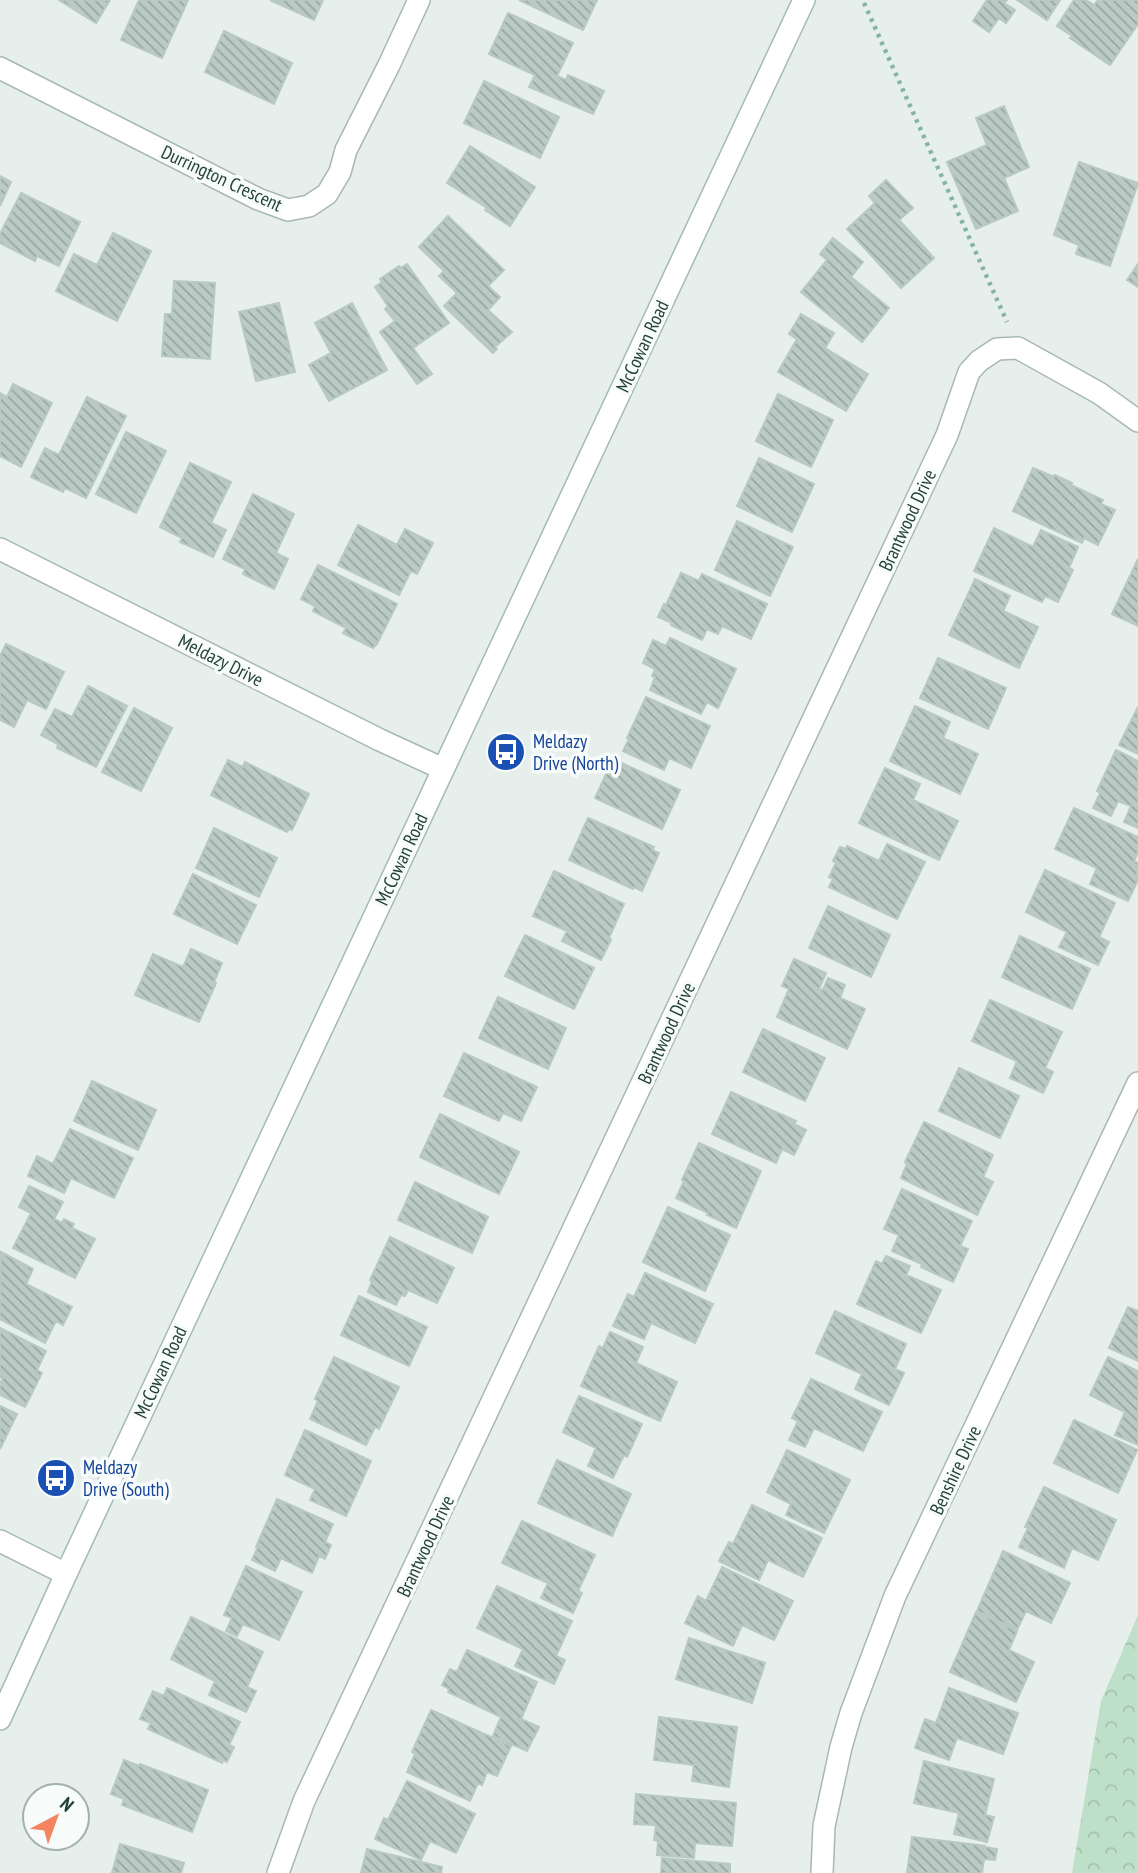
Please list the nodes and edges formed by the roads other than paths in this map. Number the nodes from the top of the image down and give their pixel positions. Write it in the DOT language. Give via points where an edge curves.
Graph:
graph roads {
  1 [pos="419,0"];
  2 [pos="804,0"];
  3 [pos="0,68"];
  4 [pos="1138,421"];
  5 [pos="0,549"];
  6 [pos="443,769"];
  7 [pos="1138,1083"];
  8 [pos="0,1541"];
  9 [pos="66,1574"];
  10 [pos="0,1719"];
  11 [pos="278,1873"];
  12 [pos="822,1873"];
  1 -- 3 [label="street, Durrington Crescent" via="327,194 309,206 288,210"];
  2 -- 6 [label="street, McCowan Road"];
  4 -- 11 [label="street, Brantwood Drive" via="1099,393 1018,348 997,349 969,372 947,435 304,1801"];
  5 -- 6 [label="street, Meldazy Drive"];
  6 -- 9 [label="street, McCowan Road"];
  7 -- 12 [label="street, Benshire Drive" via="895,1596 841,1746 824,1826"];
  8 -- 9 [label="street"];
  9 -- 10 [label="street, McCowan Road"];
}
